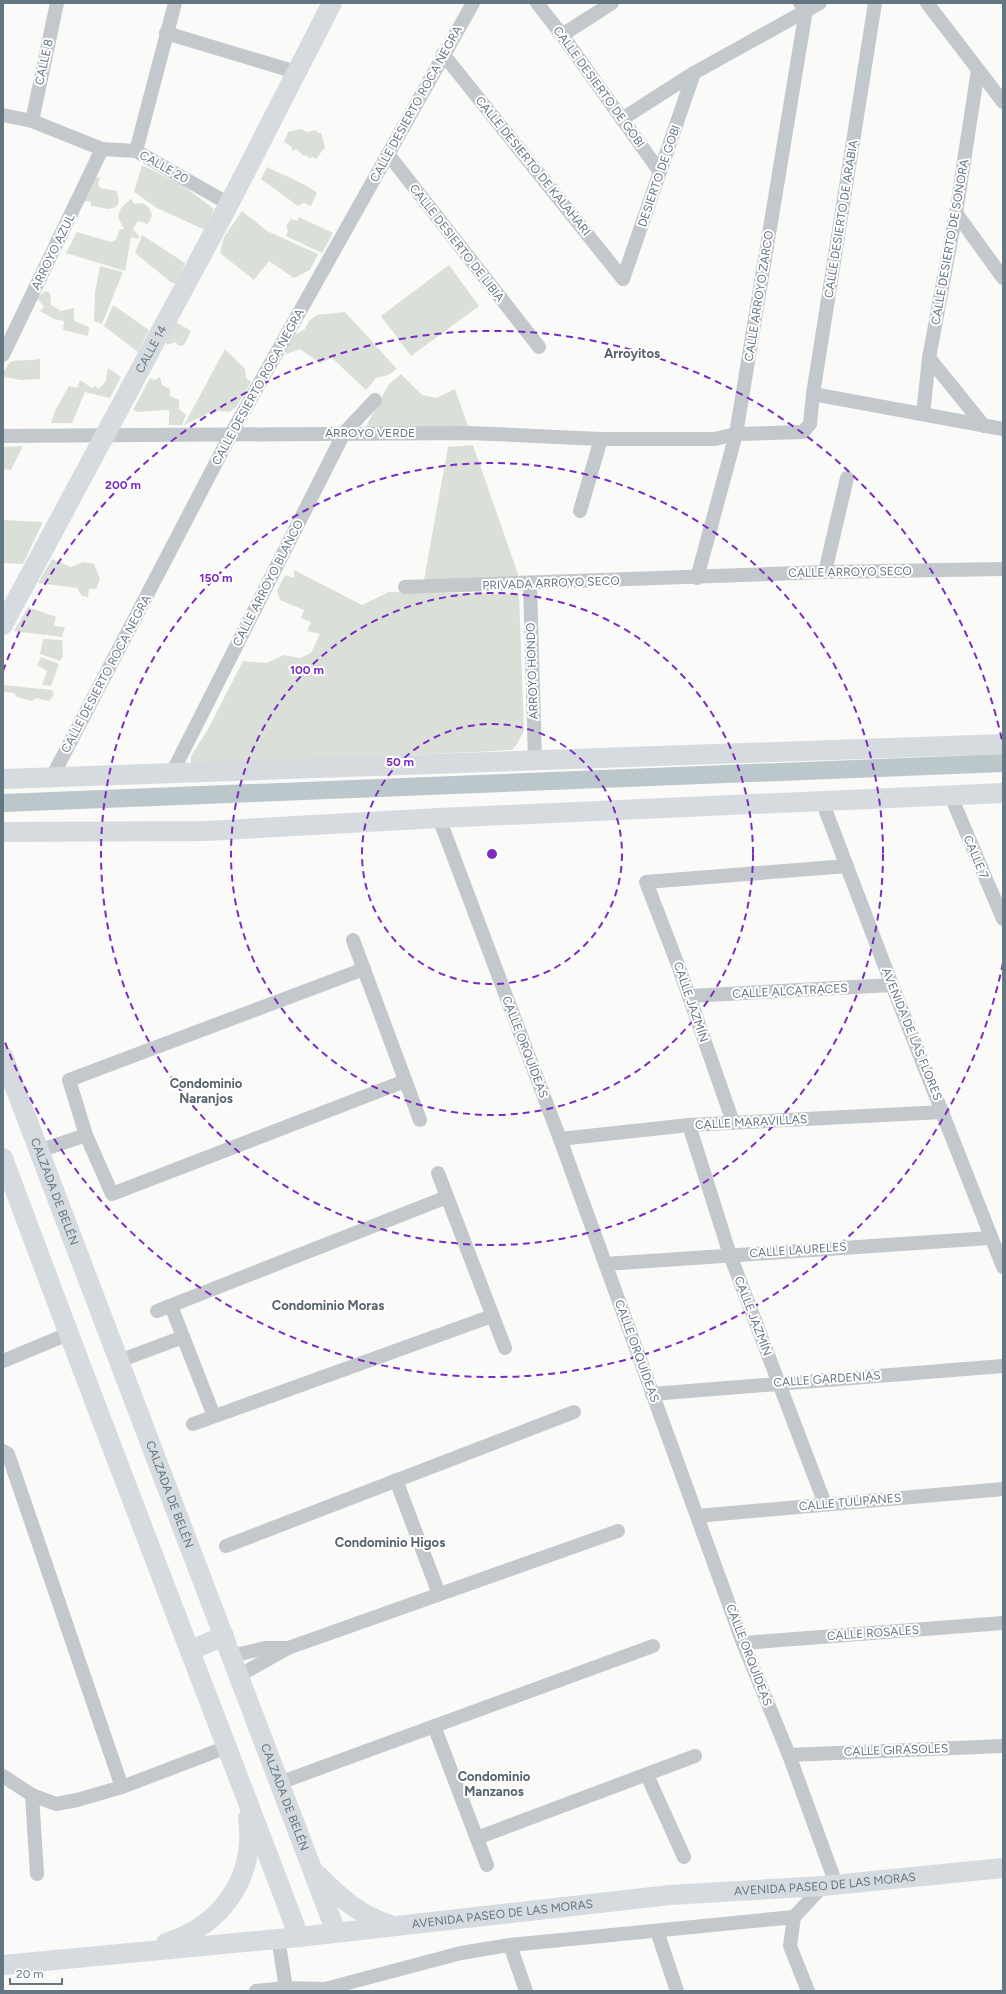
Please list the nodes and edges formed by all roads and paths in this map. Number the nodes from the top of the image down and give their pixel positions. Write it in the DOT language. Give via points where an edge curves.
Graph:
graph roads {
  1 [pos="57,3"];
  2 [pos="175,3"];
  3 [pos="332,3"];
  4 [pos="473,3"];
  5 [pos="537,3"];
  6 [pos="612,3"];
  7 [pos="820,3"];
  8 [pos="875,3"];
  9 [pos="928,3"];
  10 [pos="803,7"];
  11 [pos="166,33"];
  12 [pos="562,35"];
  13 [pos="443,54"];
  14 [pos="978,70"];
  15 [pos="296,72"];
  16 [pos="694,73"];
  17 [pos="1003,102"];
  18 [pos="3,115"];
  19 [pos="622,119"];
  20 [pos="32,121"];
  21 [pos="102,149"];
  22 [pos="136,151"];
  23 [pos="388,154"];
  24 [pos="660,172"];
  25 [pos="229,204"];
  26 [pos="956,213"];
  27 [pos="623,278"];
  28 [pos="1003,278"];
  29 [pos="538,347"];
  30 [pos="3,355"];
  31 [pos="929,358"];
  32 [pos="813,394"];
  33 [pos="375,400"];
  34 [pos="923,414"];
  35 [pos="984,426"];
  36 [pos="1003,429"];
  37 [pos="803,432"];
  38 [pos="344,433"];
  39 [pos="231,434"];
  40 [pos="736,434"];
  41 [pos="3,436"];
  42 [pos="103,437"];
  43 [pos="601,439"];
  44 [pos="848,478"];
  45 [pos="580,511"];
  46 [pos="1003,569"];
  47 [pos="825,572"];
  48 [pos="697,578"];
  49 [pos="530,584"];
  50 [pos="405,587"];
  51 [pos="3,625"];
  52 [pos="1003,744"];
  53 [pos="535,759"];
  54 [pos="172,774"];
  55 [pos="52,777"];
  56 [pos="3,779"];
  57 [pos="1003,793"];
  58 [pos="950,794"];
  59 [pos="822,801"];
  60 [pos="439,818"];
  61 [pos="3,832"];
  62 [pos="847,866"];
  63 [pos="1003,920"];
  64 [pos="353,940"];
  65 [pos="364,969"];
  66 [pos="892,985"];
  67 [pos="689,996"];
  68 [pos="3,1056"];
  69 [pos="405,1081"];
  70 [pos="10,1097"];
  71 [pos="943,1112"];
  72 [pos="420,1120"];
  73 [pos="734,1122"];
  74 [pos="689,1125"];
  75 [pos="86,1135"];
  76 [pos="560,1139"];
  77 [pos="39,1151"];
  78 [pos="3,1158"];
  79 [pos="438,1173"];
  80 [pos="447,1198"];
  81 [pos="990,1238"];
  82 [pos="730,1255"];
  83 [pos="605,1264"];
  84 [pos="1003,1267"];
  85 [pos="171,1306"];
  86 [pos="157,1311"];
  87 [pos="492,1316"];
  88 [pos="68,1334"];
  89 [pos="183,1337"];
  90 [pos="505,1348"];
  91 [pos="3,1361"];
  92 [pos="119,1361"];
  93 [pos="1003,1366"];
  94 [pos="778,1382"];
  95 [pos="652,1394"];
  96 [pos="574,1412"];
  97 [pos="214,1416"];
  98 [pos="193,1424"];
  99 [pos="3,1451"];
  100 [pos="396,1480"];
  101 [pos="1003,1489"];
  102 [pos="825,1504"];
  103 [pos="697,1516"];
  104 [pos="618,1531"];
  105 [pos="226,1546"];
  106 [pos="439,1594"];
  107 [pos="1003,1623"];
  108 [pos="224,1636"];
  109 [pos="743,1643"];
  110 [pos="654,1646"];
  111 [pos="288,1648"];
  112 [pos="191,1650"];
  113 [pos="231,1656"];
  114 [pos="238,1676"];
  115 [pos="434,1726"];
  116 [pos="1003,1746"];
  117 [pos="227,1747"];
  118 [pos="789,1755"];
  119 [pos="695,1756"];
  120 [pos="647,1775"];
  121 [pos="3,1776"];
  122 [pos="279,1783"];
  123 [pos="122,1787"];
  124 [pos="245,1793"];
  125 [pos="32,1795"];
  126 [pos="477,1838"];
  127 [pos="684,1856"];
  128 [pos="487,1865"];
  129 [pos="312,1868"];
  130 [pos="1003,1868"];
  131 [pos="37,1874"];
  132 [pos="829,1885"];
  133 [pos="794,1917"];
  134 [pos="395,1927"];
  135 [pos="657,1931"];
  136 [pos="336,1932"];
  137 [pos="299,1937"];
  138 [pos="278,1938"];
  139 [pos="510,1946"];
  140 [pos="138,1952"];
  141 [pos="3,1965"];
  142 [pos="286,1988"];
  143 [pos="256,1991"];
  144 [pos="526,1991"];
  145 [pos="677,1991"];
  146 [pos="808,1991"];
  1 -- 20 [label="street, CALLE 8"];
  2 -- 11 [label="street"];
  3 -- 15 [label="street, CALLE 14"];
  4 -- 13 [label="street, CALLE DESIERTO ROCA NEGRA"];
  5 -- 12 [label="street, CALLE DESIERTO DE GOBI"];
  6 -- 12 [label="street"];
  7 -- 10 [label="street"];
  8 -- 32 [label="street, CALLE DESIERTO DE ARABIA"];
  9 -- 14 [label="street"];
  10 -- 16 [label="street"];
  10 -- 40 [label="street, CALLE ARROYO ZARCO"];
  11 -- 15 [label="street"];
  11 -- 22 [label="street"];
  12 -- 19 [label="street, CALLE DESIERTO DE GOBI"];
  13 -- 23 [label="street, CALLE DESIERTO ROCA NEGRA"];
  13 -- 27 [label="street, CALLE DESIERTO DE KALAHARI"];
  14 -- 17 [label="street"];
  14 -- 26 [label="street, CALLE DESIERTO DE SONORA"];
  15 -- 25 [label="street, CALLE 14"];
  16 -- 19 [label="street"];
  16 -- 24 [label="street, DESIERTO DE GOBI"];
  18 -- 20 [label="street, CALLE 20"];
  19 -- 24 [label="street, CALLE DESIERTO DE GOBI"];
  20 -- 21 [label="street, CALLE 20"];
  21 -- 22 [label="street, CALLE 20"];
  21 -- 30 [label="street, ARROYO AZUL"];
  22 -- 25 [label="street, CALLE 20"];
  23 -- 29 [label="street, CALLE DESIERTO DE LIBIA"];
  23 -- 39 [label="street, CALLE DESIERTO ROCA NEGRA"];
  24 -- 27 [label="street, DESIERTO DE GOBI"];
  25 -- 42 [label="street, CALLE 14"];
  26 -- 28 [label="street"];
  26 -- 31 [label="street, CALLE DESIERTO DE SONORA"];
  31 -- 34 [label="street, CALLE DESIERTO DE SONORA"];
  31 -- 35 [label="street"];
  32 -- 34 [label="street"];
  32 -- 37 [label="street, CALLE DESIERTO DE ARABIA" via="810,424"];
  33 -- 38 [label="street, CALLE ARROYO BLANCO"];
  34 -- 35 [label="street"];
  35 -- 36 [label="street"];
  37 -- 40 [label="street, ARROYO VERDE"];
  38 -- 39 [label="street, ARROYO VERDE"];
  38 -- 43 [label="street, ARROYO VERDE" via="469,433"];
  38 -- 54 [label="street, CALLE ARROYO BLANCO"];
  39 -- 42 [label="street, ARROYO VERDE"];
  39 -- 55 [label="street, CALLE DESIERTO ROCA NEGRA"];
  40 -- 43 [label="street, ARROYO VERDE" via="715,439"];
  40 -- 48 [label="street, CALLE ARROYO ZARCO"];
  41 -- 42 [label="street, ARROYO VERDE"];
  42 -- 51 [label="street, CALLE 14"];
  43 -- 45 [label="street"];
  44 -- 47 [label="street"];
  46 -- 47 [label="street, CALLE ARROYO SECO"];
  47 -- 48 [label="street, CALLE ARROYO SECO"];
  48 -- 49 [label="street, PRIVADA ARROYO SECO"];
  49 -- 50 [label="street, PRIVADA ARROYO SECO"];
  49 -- 53 [label="street, ARROYO HONDO"];
  52 -- 53 [label="street"];
  53 -- 54 [label="street"];
  54 -- 55 [label="street"];
  55 -- 56 [label="street"];
  57 -- 58 [label="street"];
  58 -- 59 [label="street"];
  58 -- 63 [label="street, CALLE 7"];
  59 -- 60 [label="street"];
  59 -- 62 [label="street, AVENIDA DE LAS FLORES"];
  60 -- 61 [label="street" via="206,831"];
  60 -- 76 [label="street, CALLE ORQUÍDEAS"];
  62 -- 66 [label="street, AVENIDA DE LAS FLORES"];
  62 -- 67 [label="street, CALLE JAZMÍN" via="646,882"];
  64 -- 65 [label="street"];
  65 -- 69 [label="street"];
  65 -- 75 [label="street" via="69,1080"];
  66 -- 67 [label="street, CALLE ALCATRACES"];
  66 -- 71 [label="street, AVENIDA DE LAS FLORES"];
  67 -- 73 [label="street, CALLE JAZMÍN"];
  68 -- 70 [label="street, CALZADA DE BELÉN"];
  69 -- 72 [label="street"];
  69 -- 75 [label="street" via="112,1194"];
  70 -- 77 [label="street, CALZADA DE BELÉN"];
  71 -- 73 [label="street, CALLE MARAVILLAS"];
  71 -- 81 [label="street, AVENIDA DE LAS FLORES"];
  73 -- 74 [label="street, CALLE MARAVILLAS"];
  74 -- 76 [label="street, CALLE MARAVILLAS"];
  74 -- 82 [label="street, CALLE JAZMÍN"];
  75 -- 77 [label="street"];
  76 -- 83 [label="street, CALLE ORQUÍDEAS"];
  77 -- 92 [label="street, CALZADA DE BELÉN"];
  78 -- 88 [label="street"];
  79 -- 80 [label="street"];
  80 -- 85 [label="street"];
  80 -- 87 [label="street"];
  81 -- 82 [label="street, CALLE LAURELES"];
  81 -- 84 [label="street, AVENIDA DE LAS FLORES"];
  82 -- 83 [label="street, CALLE LAURELES"];
  82 -- 94 [label="street, CALLE JAZMÍN"];
  83 -- 95 [label="street, CALLE ORQUÍDEAS"];
  85 -- 86 [label="street"];
  85 -- 89 [label="street"];
  87 -- 90 [label="street"];
  87 -- 97 [label="street"];
  88 -- 91 [label="street"];
  88 -- 112 [label="street"];
  89 -- 92 [label="street"];
  89 -- 97 [label="street"];
  92 -- 108 [label="street, CALZADA DE BELÉN"];
  93 -- 94 [label="street, CALLE GARDENIAS"];
  94 -- 95 [label="street, CALLE GARDENIAS"];
  94 -- 102 [label="street, CALLE JAZMÍN"];
  95 -- 103 [label="street, CALLE ORQUÍDEAS"];
  96 -- 100 [label="street"];
  97 -- 98 [label="street"];
  99 -- 123 [label="street" via="8,1454"];
  100 -- 105 [label="street"];
  100 -- 106 [label="street"];
  101 -- 102 [label="street, CALLE TULIPANES"];
  102 -- 103 [label="street, CALLE TULIPANES"];
  103 -- 109 [label="street, CALLE ORQUÍDEAS"];
  104 -- 106 [label="street"];
  106 -- 111 [label="street"];
  107 -- 109 [label="street, CALLE ROSALES"];
  108 -- 112 [label="street"];
  108 -- 113 [label="street, CALZADA DE BELÉN"];
  109 -- 118 [label="street, CALLE ORQUÍDEAS"];
  110 -- 115 [label="street"];
  111 -- 113 [label="street" via="265,1648"];
  111 -- 114 [label="street"];
  112 -- 117 [label="street"];
  113 -- 114 [label="street, CALZADA DE BELÉN"];
  114 -- 122 [label="street, CALZADA DE BELÉN"];
  115 -- 122 [label="street"];
  115 -- 126 [label="street"];
  116 -- 118 [label="street, CALLE GIRASOLES"];
  117 -- 123 [label="street"];
  117 -- 124 [label="street"];
  118 -- 132 [label="street, CALLE ORQUÍDEAS"];
  119 -- 120 [label="street"];
  120 -- 126 [label="street"];
  120 -- 127 [label="street"];
  121 -- 125 [label="street"];
  122 -- 129 [label="street, CALZADA DE BELÉN"];
  123 -- 125 [label="street" via="56,1804"];
  124 -- 137 [label="street"];
  124 -- 140 [label="street" via="250,1844 234,1892 218,1914 200,1928 176,1940"];
  125 -- 131 [label="street"];
  126 -- 128 [label="street"];
  129 -- 134 [label="street" via="337,1895 355,1909 374,1920"];
  129 -- 136 [label="street, CALZADA DE BELÉN"];
  130 -- 132 [label="street, AVENIDA PASEO DE LAS MORAS"];
  132 -- 133 [label="street"];
  132 -- 134 [label="street, AVENIDA PASEO DE LAS MORAS" via="670,1895"];
  133 -- 135 [label="street"];
  133 -- 146 [label="street" via="790,1946"];
  134 -- 136 [label="street, AVENIDA PASEO DE LAS MORAS"];
  135 -- 139 [label="street"];
  135 -- 145 [label="street"];
  136 -- 137 [label="street, AVENIDA PASEO DE LAS MORAS"];
  137 -- 138 [label="street, AVENIDA PASEO DE LAS MORAS"];
  138 -- 140 [label="street, AVENIDA PASEO DE LAS MORAS"];
  138 -- 142 [label="street"];
  139 -- 142 [label="street" via="461,1953 325,1989"];
  139 -- 144 [label="street"];
  140 -- 141 [label="street, AVENIDA PASEO DE LAS MORAS"];
  142 -- 143 [label="street"];
}
